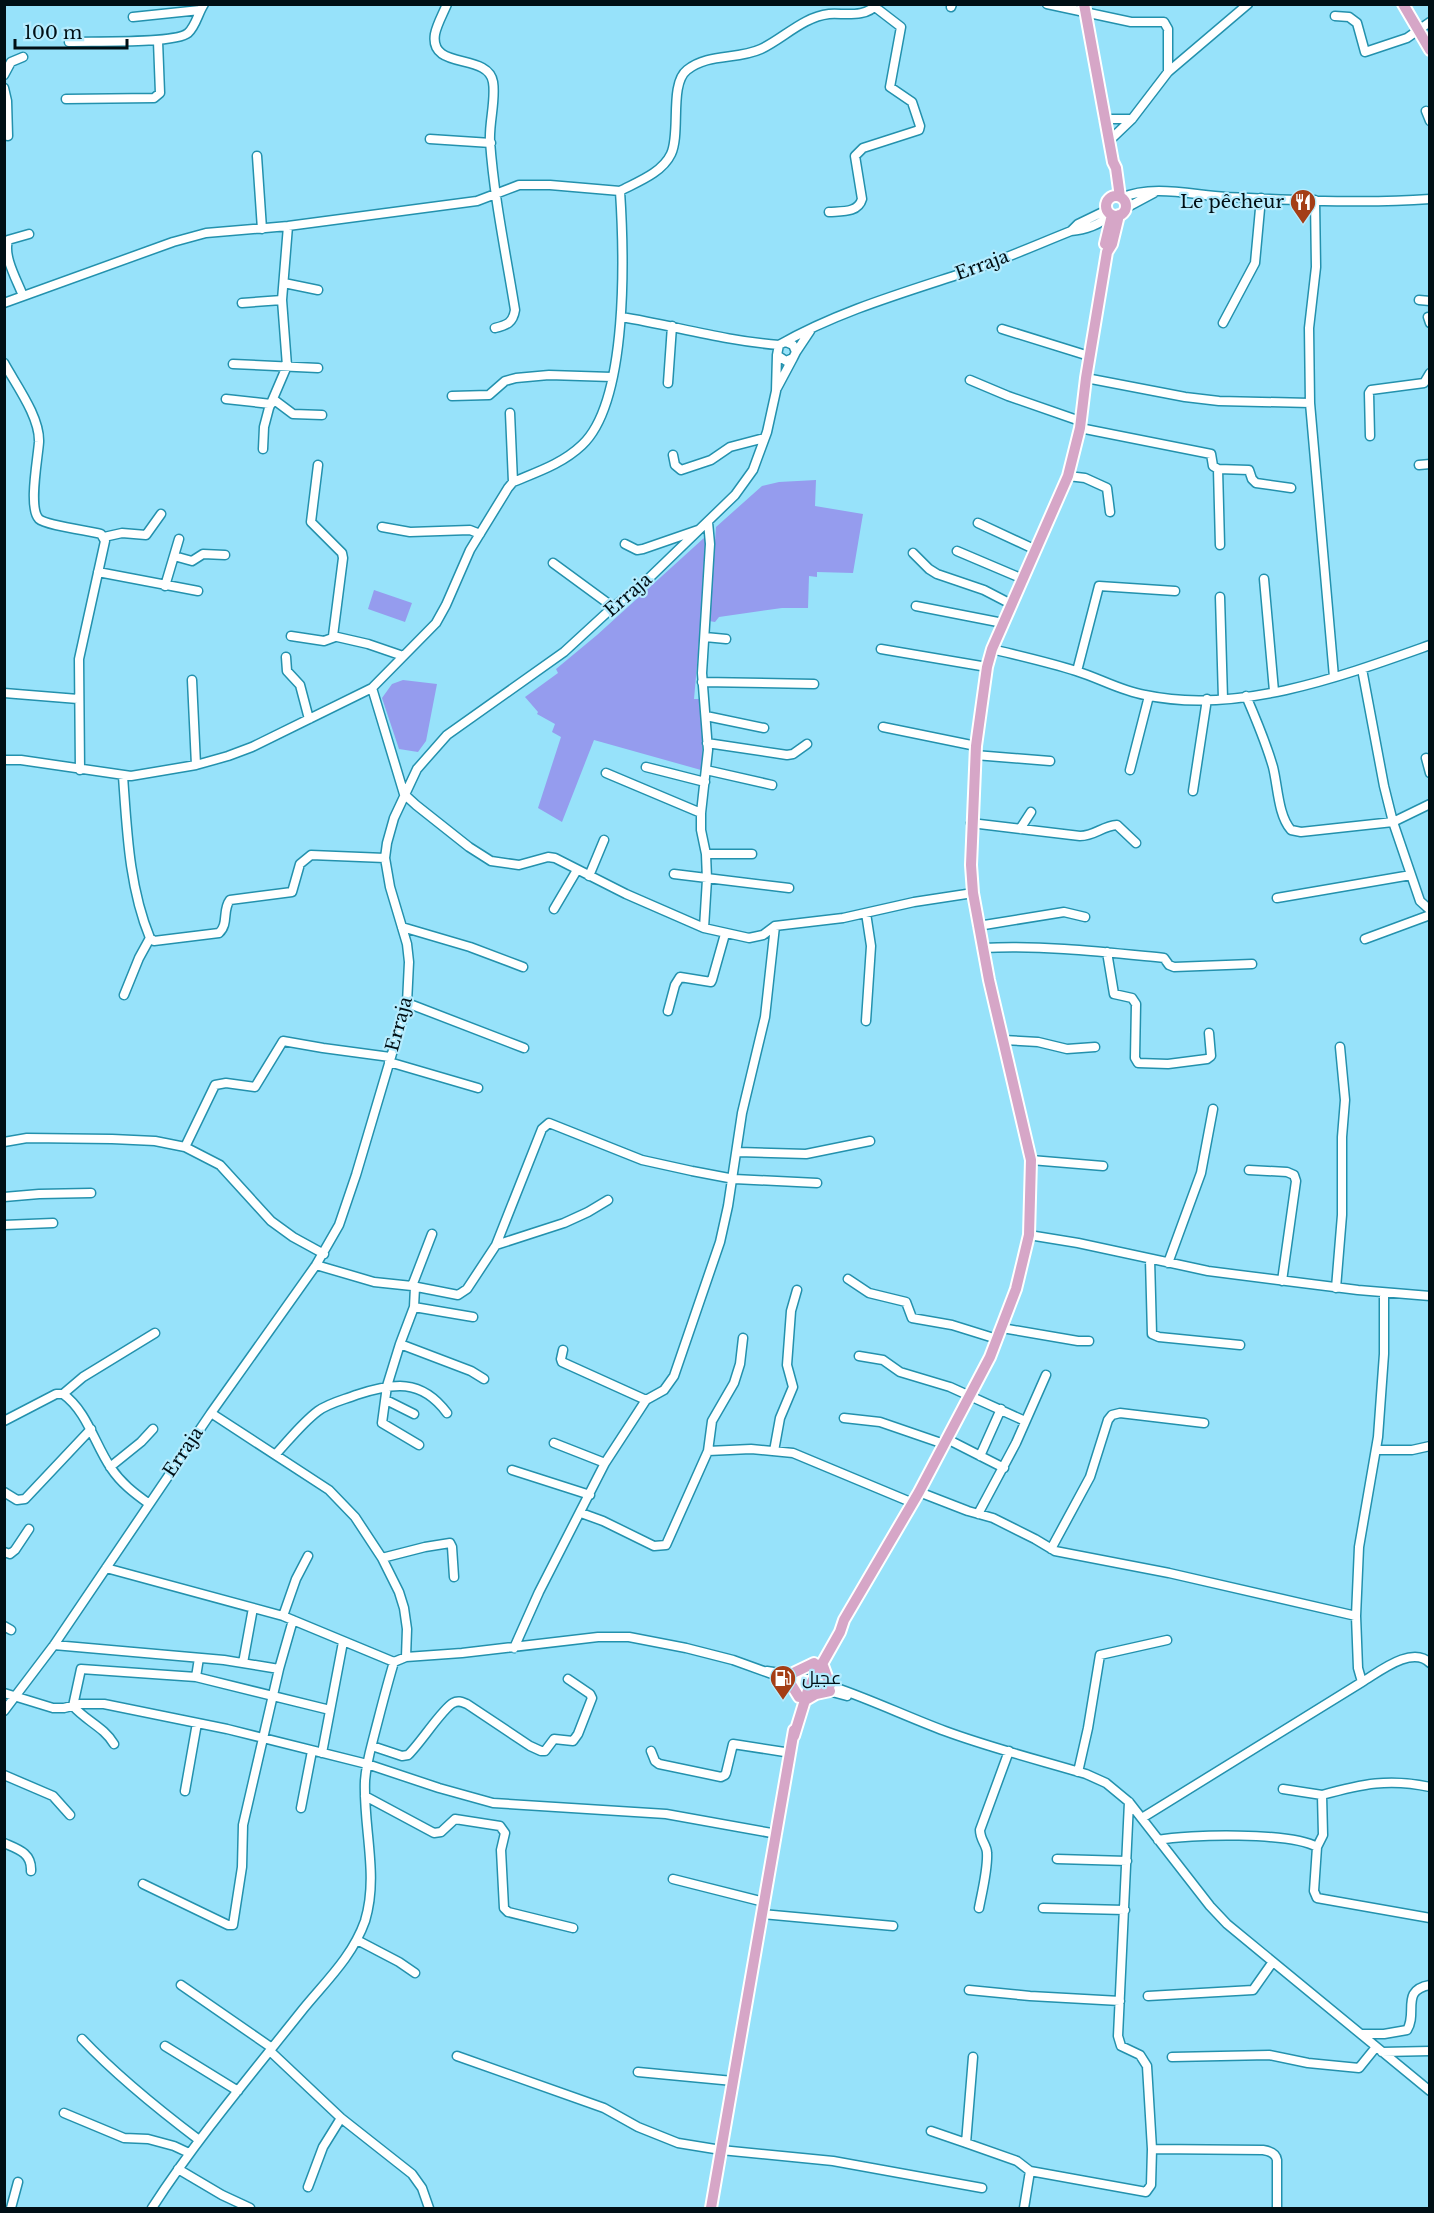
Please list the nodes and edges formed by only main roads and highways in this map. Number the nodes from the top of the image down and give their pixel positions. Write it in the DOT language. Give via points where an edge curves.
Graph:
graph roads {
  1 [pos="1402,4"];
  2 [pos="1084,9"];
  3 [pos="1430,50"];
  4 [pos="818,1663"];
  5 [pos="802,1699"];
  6 [pos="711,2208"];
  1 -- 3 [label="main road"];
  2 -- 4 [label="main road" via="1116,168 1116,207 1106,244 1080,424 1068,476 987,667 975,751 971,823 970,855 978,926 1031,1160 1029,1235 1016,1289 997,1339 914,1503"];
  4 -- 5 [label="main road"];
  4 -- 5 [label="main road" via="789,1678"];
  4 -- 5 [label="main road" via="830,1688"];
  5 -- 6 [label="main road"];
}
